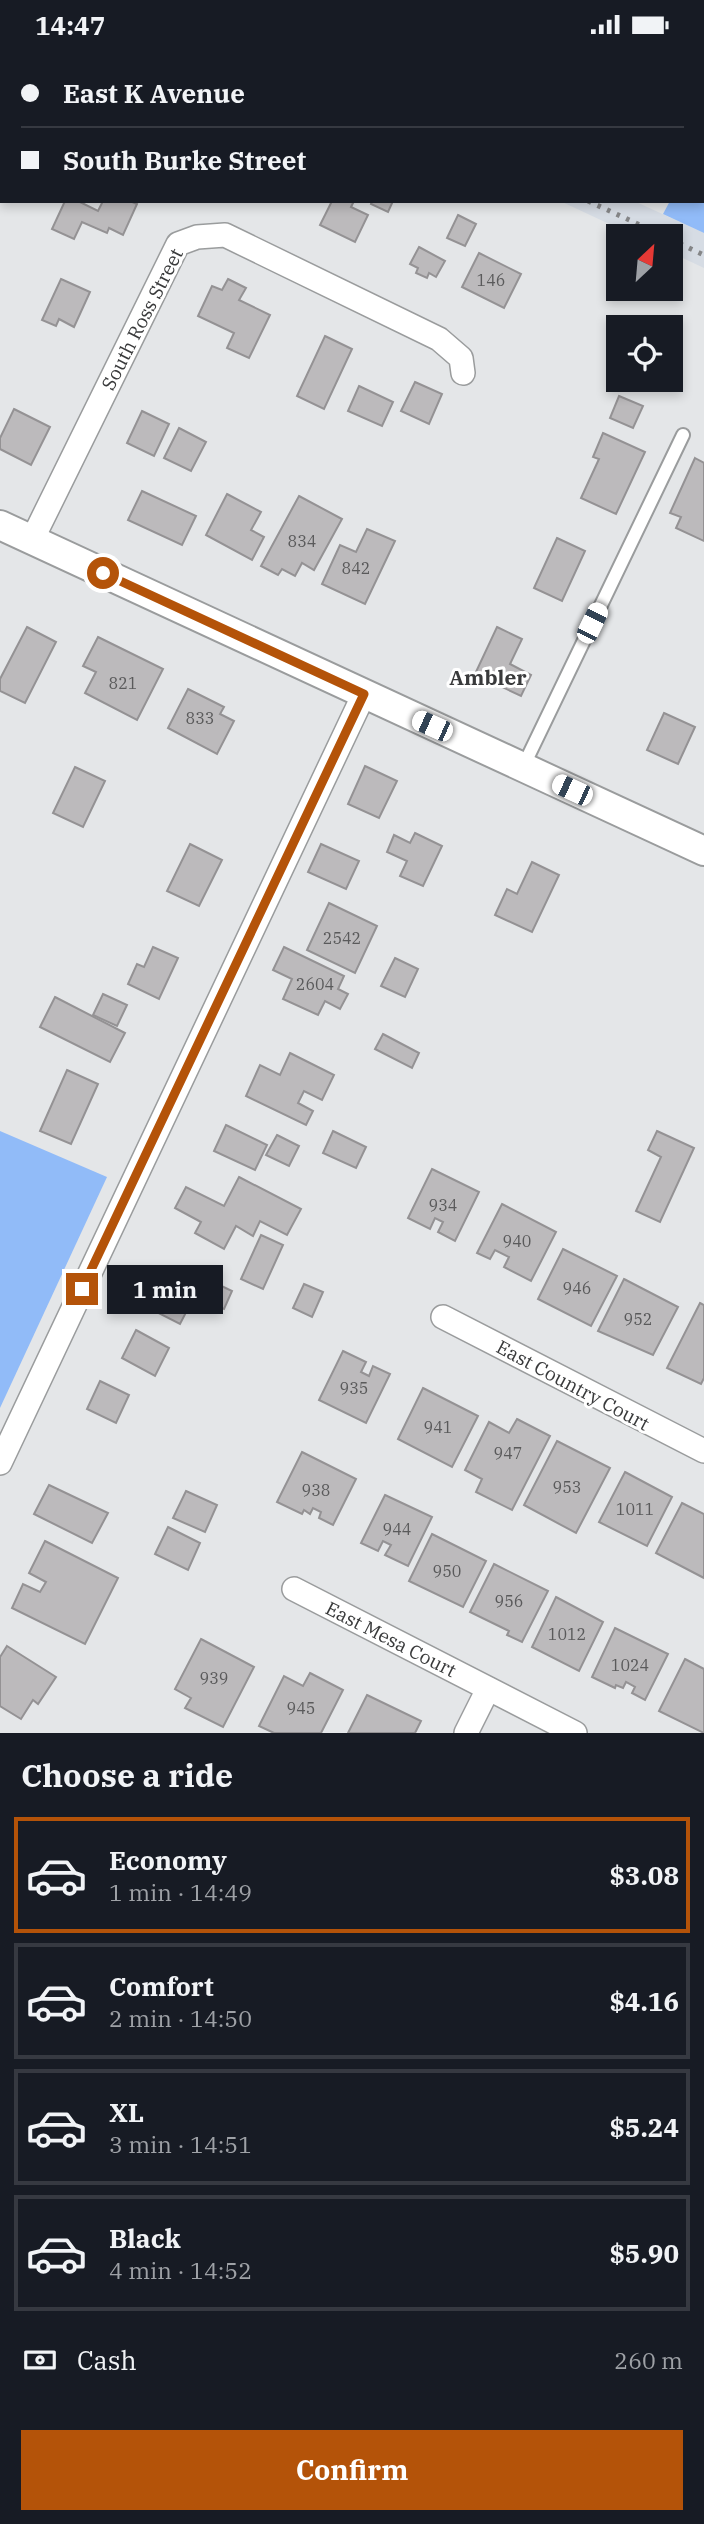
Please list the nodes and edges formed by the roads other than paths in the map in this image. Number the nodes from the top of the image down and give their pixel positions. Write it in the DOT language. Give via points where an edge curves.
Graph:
graph roads {
  1 [pos="463,373"];
  2 [pos="684,435"];
  3 [pos="0,526"];
  4 [pos="32,540"];
  5 [pos="364,694"];
  6 [pos="523,767"];
  7 [pos="704,851"];
  8 [pos="443,1317"];
  9 [pos="704,1451"];
  10 [pos="0,1462"];
  11 [pos="294,1589"];
  12 [pos="488,1689"];
  13 [pos="466,1733"];
  14 [pos="575,1733"];
  1 -- 4 [label="street, South Ross Street" via="461,358 439,339 225,235 184,239 149,300"];
  2 -- 6 [label="lane"];
  3 -- 4 [label="street"];
  4 -- 5 [label="street"];
  5 -- 6 [label="street"];
  5 -- 10 [label="street"];
  6 -- 7 [label="street"];
  8 -- 9 [label="street, East Country Court"];
  11 -- 12 [label="street, East Mesa Court"];
  12 -- 13 [label="street"];
  12 -- 14 [label="street, East Mesa Court"];
}
